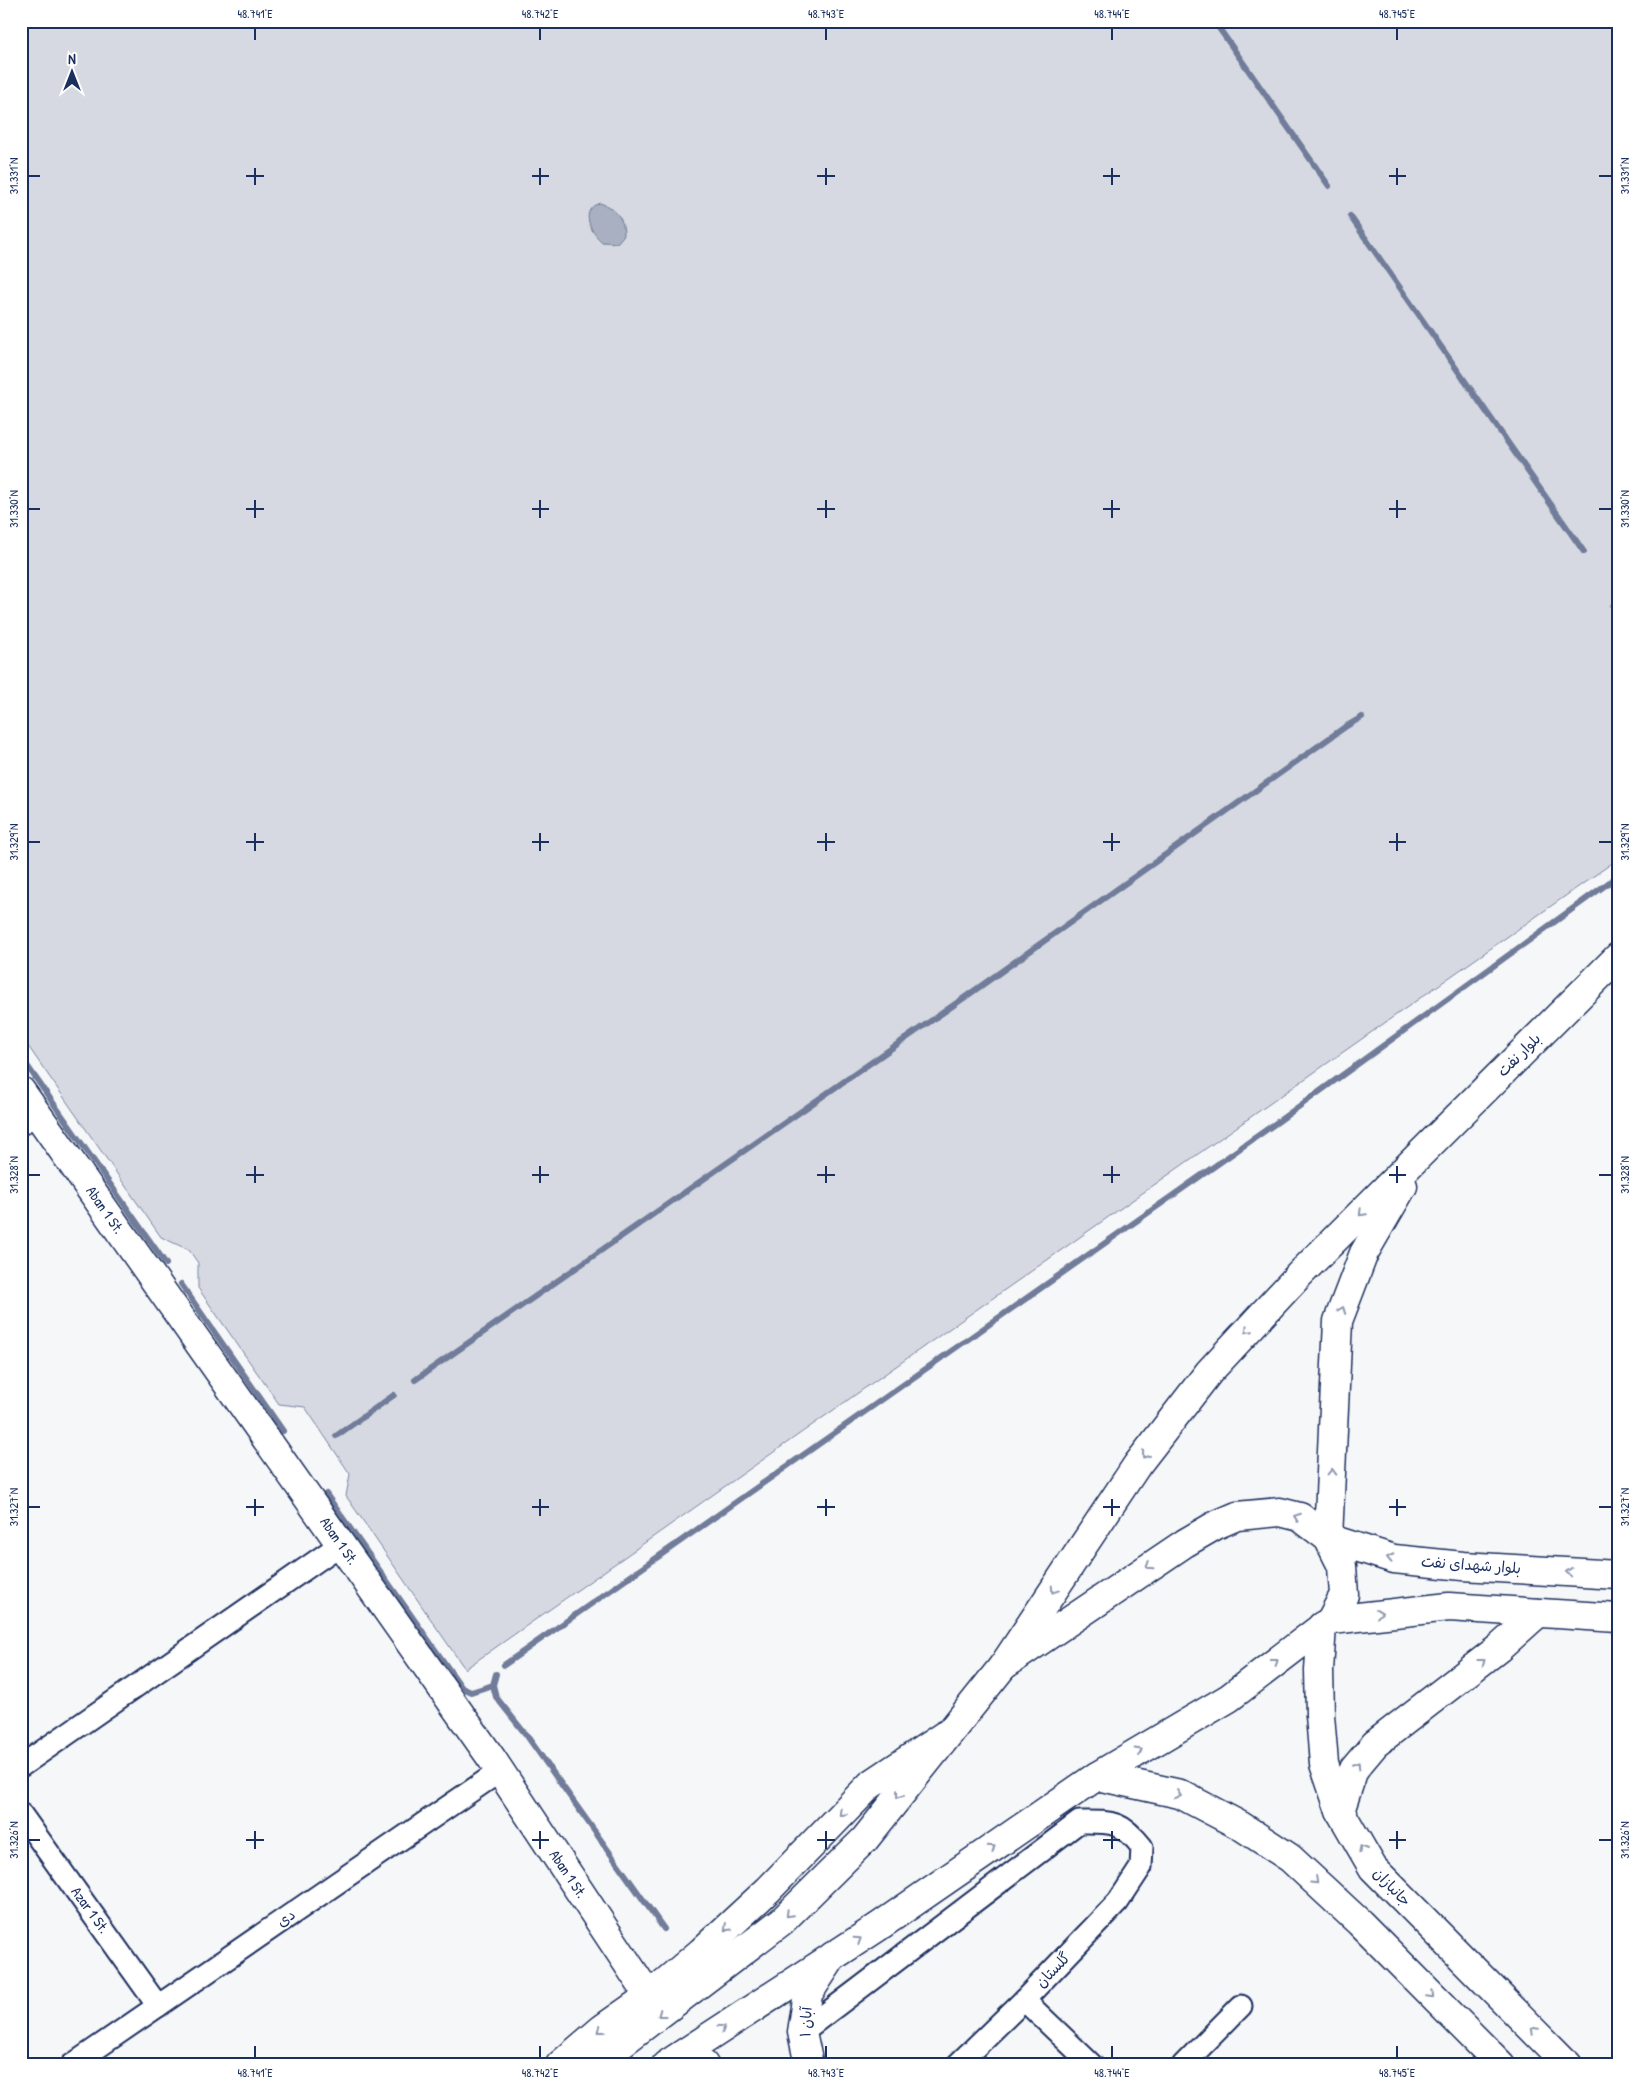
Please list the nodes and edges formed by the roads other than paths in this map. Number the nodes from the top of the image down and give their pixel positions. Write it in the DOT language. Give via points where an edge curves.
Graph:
graph roads {
  1 [pos="1618,957"];
  2 [pos="21,1091"];
  3 [pos="29,1119"];
  4 [pos="1422,1155"];
  5 [pos="1328,1538"];
  6 [pos="341,1544"];
  7 [pos="1618,1575"];
  8 [pos="1538,1612"];
  9 [pos="1618,1618"];
  10 [pos="1327,1623"];
  11 [pos="1003,1666"];
  12 [pos="950,1731"];
  13 [pos="21,1766"];
  14 [pos="500,1771"];
  15 [pos="1097,1776"];
  16 [pos="1340,1810"];
  17 [pos="21,1814"];
  18 [pos="834,1956"];
  19 [pos="649,1996"];
  20 [pos="1024,2000"];
  21 [pos="158,2006"];
  22 [pos="1241,2006"];
  23 [pos="802,2032"];
  24 [pos="72,2065"];
  25 [pos="560,2065"];
  26 [pos="594,2065"];
  27 [pos="666,2065"];
  28 [pos="809,2065"];
  29 [pos="957,2065"];
  30 [pos="1092,2065"];
  31 [pos="1183,2065"];
  32 [pos="1501,2065"];
  33 [pos="1568,2065"];
  1 -- 4 [label="street, بلوار نفت"];
  2 -- 3 [label="street, Aban 1 St."];
  3 -- 6 [label="street, Aban 1 St."];
  5 -- 4 [label="street, one-way" via="1338,1321 1364,1253"];
  4 -- 11 [label="street, one-way" via="1299,1275 1209,1372 1137,1466"];
  7 -- 5 [label="street, بلوار شهدای نفت, one-way" via="1394,1559"];
  5 -- 10 [label="street" via="1342,1566 1344,1595"];
  5 -- 11 [label="street, one-way" via="1300,1517 1280,1512 1237,1516 1185,1543"];
  6 -- 13 [label="street"];
  6 -- 14 [label="street, Aban 1 St."];
  8 -- 9 [label="street"];
  10 -- 8 [label="street, one-way" via="1449,1607"];
  16 -- 8 [label="street, one-way" via="1354,1769 1375,1744 1499,1648"];
  15 -- 10 [label="street, one-way" via="1228,1698"];
  10 -- 16 [label="street, جانبازان" via="1319,1670 1320,1715 1324,1764"];
  11 -- 12 [label="street"];
  12 -- 19 [label="street, one-way" via="870,1785 768,1890"];
  12 -- 26 [label="street, one-way" via="865,1839 782,1921"];
  14 -- 19 [label="street, Aban 1 St."];
  14 -- 21 [label="street, دی"];
  18 -- 15 [label="street, one-way"];
  15 -- 32 [label="street, one-way" via="1180,1794 1241,1826 1290,1858 1360,1923"];
  33 -- 16 [label="street, جانبازان, one-way" via="1373,1868"];
  17 -- 21 [label="street, Azar 1 St."];
  18 -- 23 [label="street, آبان ۱" via="808,1994"];
  27 -- 18 [label="street, one-way"];
  19 -- 25 [label="street, one-way" via="602,2029"];
  20 -- 23 [label="street, گلستان" via="1118,1902 1141,1867 1142,1847 1129,1830 1108,1822 1079,1822"];
  20 -- 29 [label="street, گلستان"];
  20 -- 30 [label="street"];
  21 -- 24 [label="street, دی"];
  22 -- 31 [label="street"];
  23 -- 28 [label="street, آبان ۱"];
}
